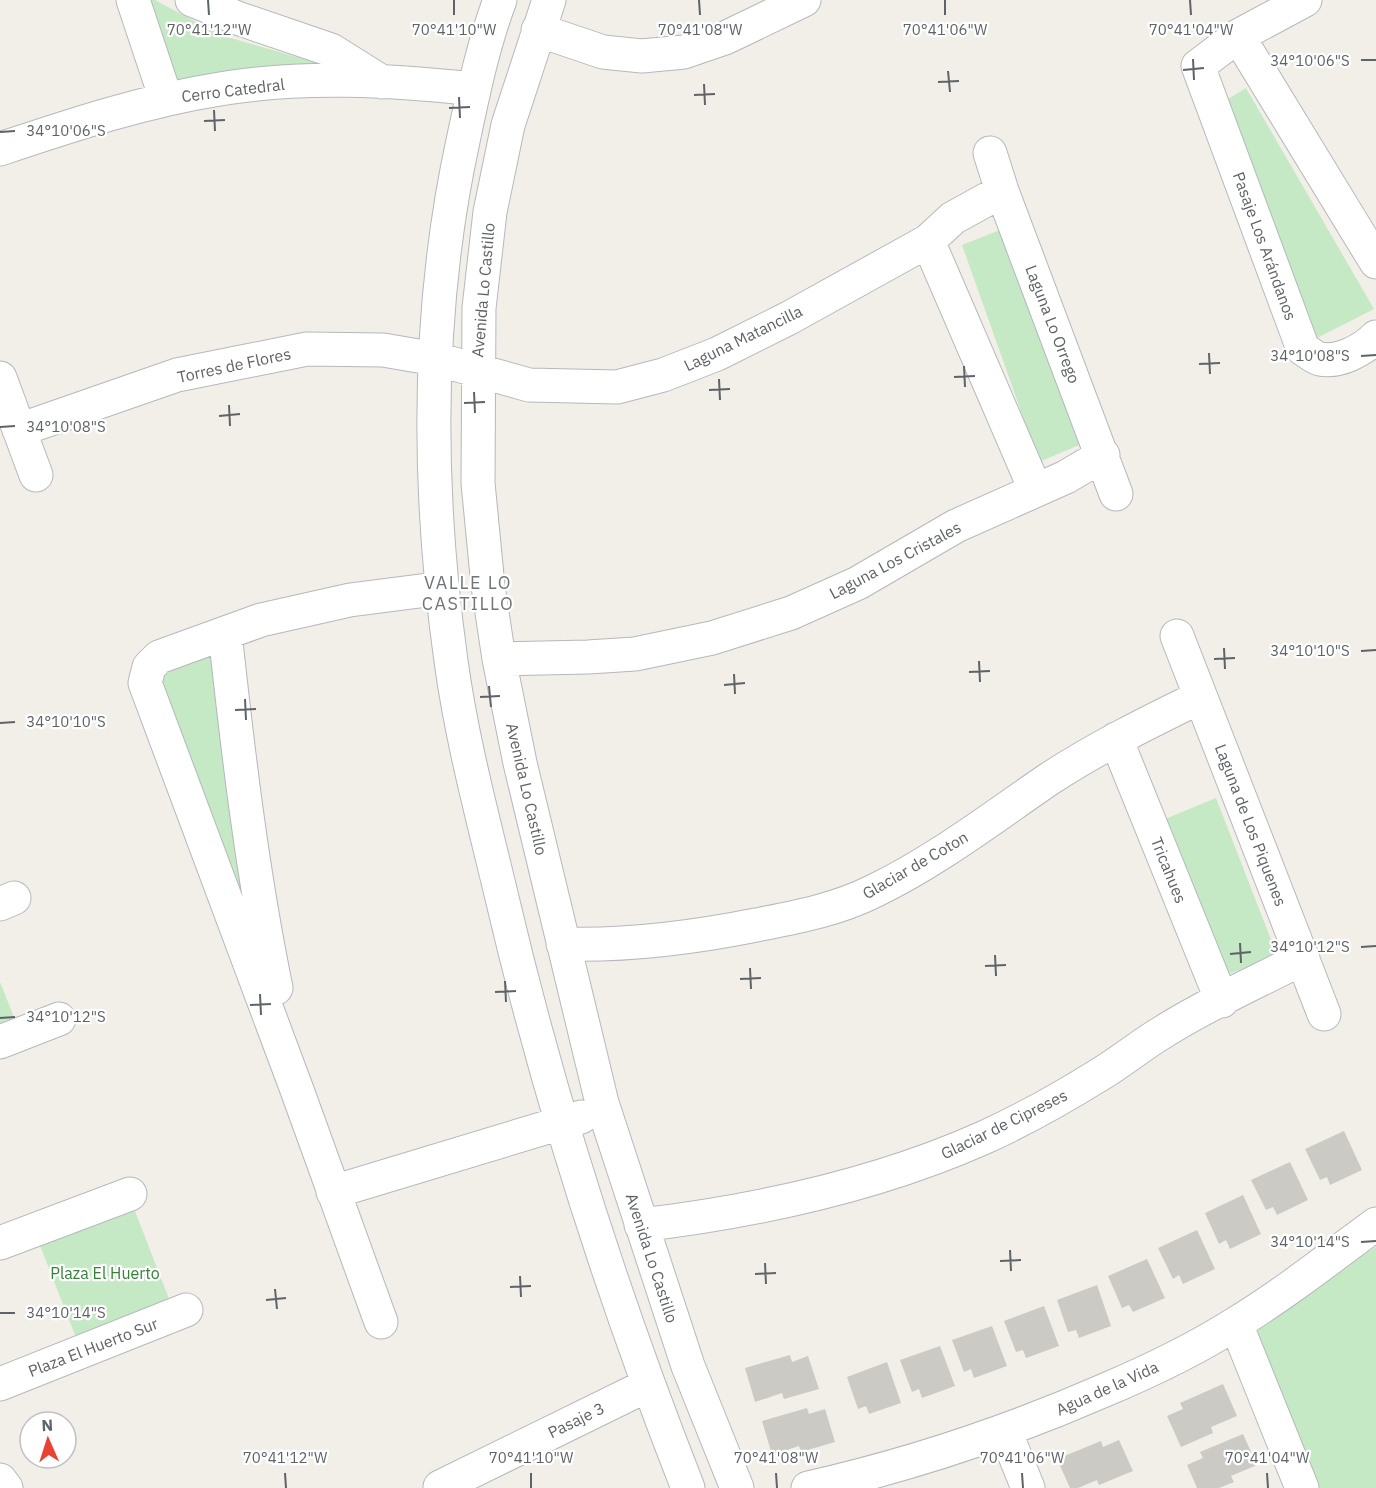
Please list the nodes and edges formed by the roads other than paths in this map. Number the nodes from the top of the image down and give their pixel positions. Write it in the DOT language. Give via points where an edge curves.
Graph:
graph roads {
  1 [pos="133,0"];
  2 [pos="192,0"];
  3 [pos="501,0"];
  4 [pos="549,0"];
  5 [pos="804,0"];
  6 [pos="1305,0"];
  7 [pos="775,8"];
  8 [pos="538,30"];
  9 [pos="1238,36"];
  10 [pos="382,82"];
  11 [pos="474,89"];
  12 [pos="166,99"];
  13 [pos="0,149"];
  14 [pos="990,153"];
  15 [pos="1002,191"];
  16 [pos="928,241"];
  17 [pos="1376,262"];
  18 [pos="1376,337"];
  19 [pos="456,364"];
  20 [pos="0,378"];
  21 [pos="19,430"];
  22 [pos="1103,455"];
  23 [pos="36,475"];
  24 [pos="1035,489"];
  25 [pos="1116,494"];
  26 [pos="443,588"];
  27 [pos="225,633"];
  28 [pos="1176,636"];
  29 [pos="499,659"];
  30 [pos="1200,697"];
  31 [pos="1116,739"];
  32 [pos="563,944"];
  33 [pos="1304,958"];
  34 [pos="1222,1001"];
  35 [pos="1324,1014"];
  36 [pos="59,1019"];
  37 [pos="0,1042"];
  38 [pos="297,1090"];
  39 [pos="604,1110"];
  40 [pos="561,1123"];
  41 [pos="333,1191"];
  42 [pos="130,1194"];
  43 [pos="1376,1224"];
  44 [pos="641,1225"];
  45 [pos="0,1243"];
  46 [pos="186,1310"];
  47 [pos="381,1323"];
  48 [pos="1236,1324"];
  49 [pos="0,1384"];
  50 [pos="648,1384"];
  51 [pos="1005,1431"];
  52 [pos="0,1480"];
  53 [pos="440,1487"];
  54 [pos="6,1488"];
  55 [pos="688,1488"];
  56 [pos="737,1488"];
  57 [pos="808,1488"];
  58 [pos="1028,1488"];
  59 [pos="1302,1488"];
  1 -- 12 [label="street"];
  2 -- 10 [label="street" via="331,50"];
  3 -- 11 [label="street, Avenida Lo Castillo"];
  4 -- 8 [label="street, Avenida Lo Castillo"];
  5 -- 7 [label="street"];
  6 -- 9 [label="street"];
  7 -- 8 [label="street" via="725,38 684,52 642,56 603,52"];
  8 -- 19 [label="street, Avenida Lo Castillo" via="508,124 490,212 478,308"];
  9 -- 17 [label="street"];
  9 -- 18 [label="street, Pasaje Los Arándanos" via="1198,66 1303,349 1319,359 1347,357"];
  10 -- 11 [label="street, Cerro Catedral"];
  10 -- 12 [label="street, Cerro Catedral" via="286,82 221,88"];
  11 -- 19 [label="street, Avenida Lo Castillo" via="452,192 441,271"];
  12 -- 13 [label="street, Cerro Catedral"];
  14 -- 15 [label="street, Laguna Lo Orrego"];
  15 -- 16 [label="street, Laguna Matancilla" via="953,218"];
  15 -- 22 [label="street, Laguna Lo Orrego"];
  16 -- 19 [label="street, Laguna Matancilla" via="717,354 663,375 617,387 529,384"];
  16 -- 24 [label="street"];
  19 -- 21 [label="street, Torres de Flores" via="383,350 307,349 177,375"];
  19 -- 26 [label="street, Avenida Lo Castillo" via="434,442"];
  19 -- 29 [label="street, Avenida Lo Castillo" via="478,483"];
  20 -- 21 [label="street"];
  21 -- 23 [label="street"];
  22 -- 24 [label="street, Laguna Los Cristales" via="1066,477"];
  22 -- 25 [label="street, Laguna Lo Orrego"];
  24 -- 29 [label="street, Laguna Los Cristales" via="956,526 858,583 791,613 712,638 635,654"];
  26 -- 27 [label="street" via="350,600 261,620"];
  26 -- 40 [label="street, Avenida Lo Castillo" via="451,663 472,775"];
  27 -- 38 [label="street" via="239,760 267,946"];
  27 -- 38 [label="street" via="159,657 148,667 145,683"];
  28 -- 30 [label="street, Laguna de Los Piquenes"];
  29 -- 32 [label="street, Avenida Lo Castillo"];
  30 -- 31 [label="street, Glaciar de Coton"];
  30 -- 33 [label="street, Laguna de Los Piquenes"];
  31 -- 32 [label="street, Glaciar de Coton" via="922,863 874,891 825,911 666,941 607,946"];
  31 -- 34 [label="street, Tricahues"];
  32 -- 39 [label="street, Avenida Lo Castillo"];
  33 -- 34 [label="street, Glaciar de Cipreses"];
  33 -- 35 [label="street, Laguna de Los Piquenes"];
  34 -- 44 [label="street, Glaciar de Cipreses" via="1163,1032 1041,1109 984,1138 923,1162 862,1182 750,1209"];
  36 -- 37 [label="street"];
  38 -- 41 [label="street"];
  39 -- 40 [label="street"];
  39 -- 44 [label="street, Avenida Lo Castillo"];
  40 -- 41 [label="street"];
  40 -- 50 [label="street, Avenida Lo Castillo"];
  41 -- 47 [label="street"];
  42 -- 45 [label="street"];
  43 -- 48 [label="street, Agua de la Vida"];
  44 -- 56 [label="street, Avenida Lo Castillo" via="688,1366"];
  46 -- 49 [label="street, Plaza El Huerto Sur"];
  48 -- 51 [label="street, Agua de la Vida" via="1134,1378"];
  48 -- 59 [label="street"];
  50 -- 53 [label="street, Pasaje 3"];
  50 -- 55 [label="street, Avenida Lo Castillo"];
  51 -- 57 [label="street, Agua de la Vida" via="919,1460"];
  51 -- 58 [label="street"];
  52 -- 54 [label="street"];
}
